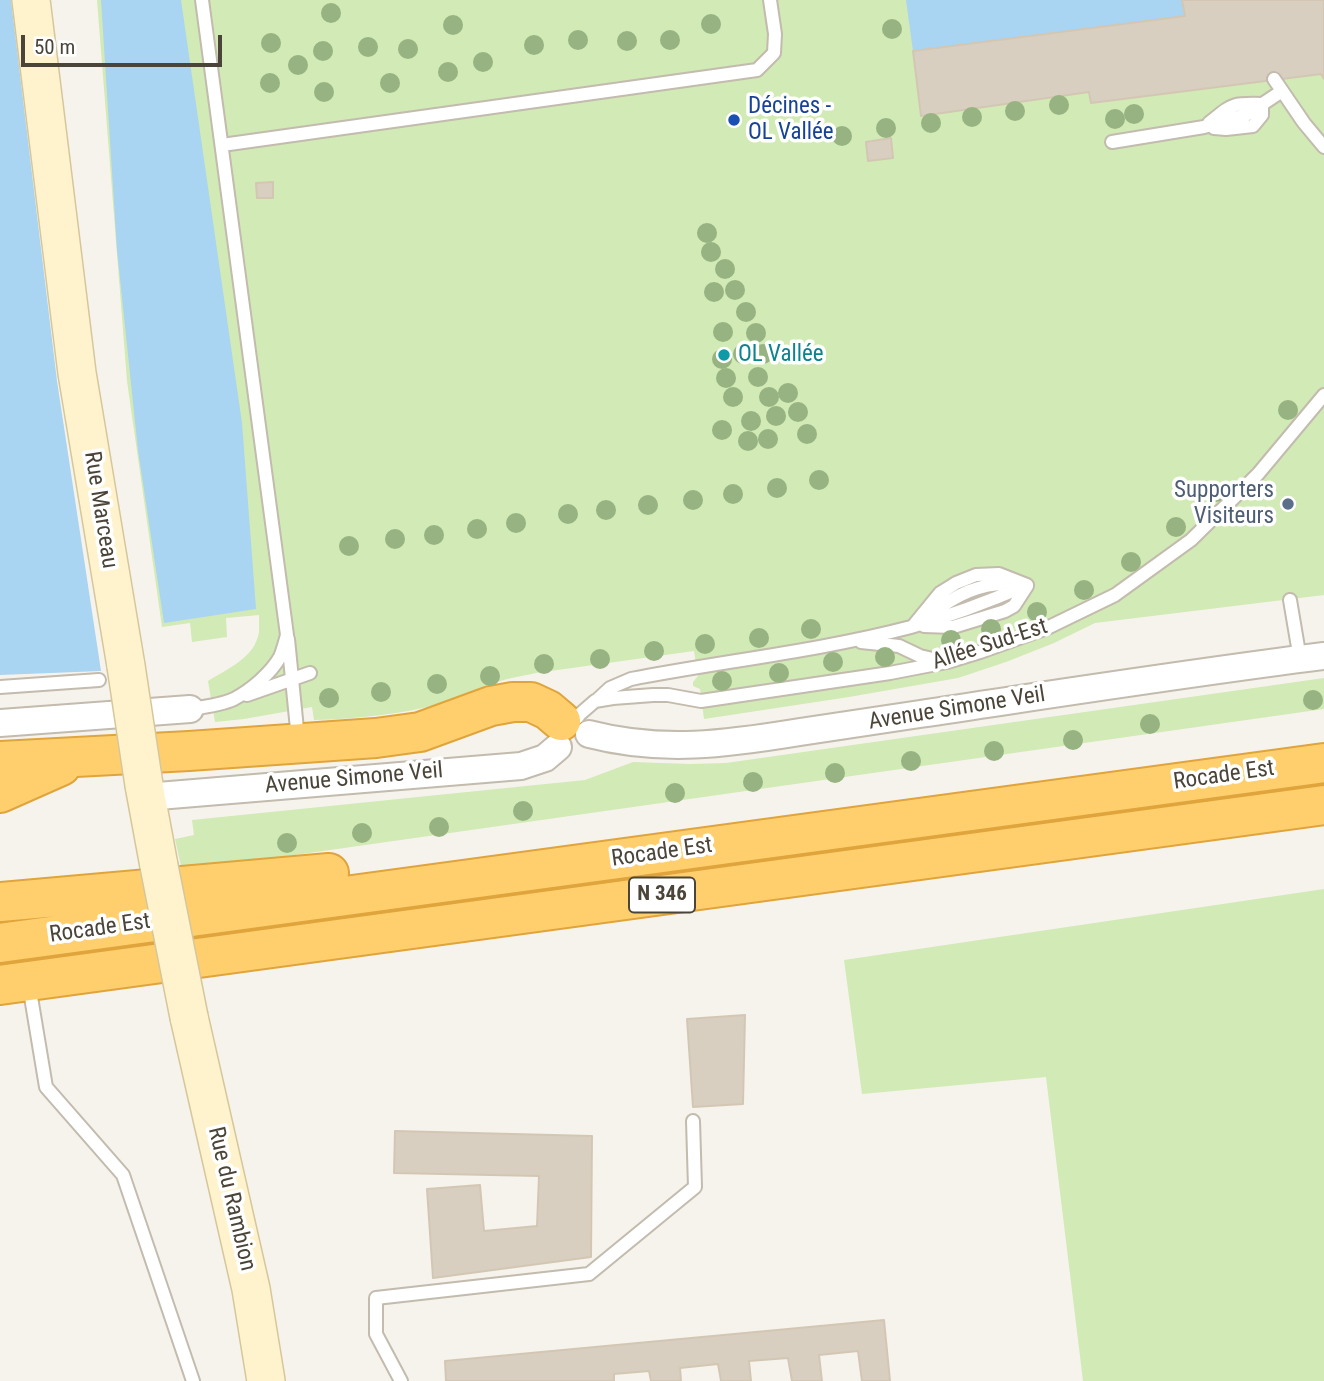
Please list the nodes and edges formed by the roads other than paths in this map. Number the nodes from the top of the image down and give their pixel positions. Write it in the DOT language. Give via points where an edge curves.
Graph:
graph roads {
  1 [pos="32,0"];
  2 [pos="202,0"];
  3 [pos="770,0"];
  4 [pos="1274,79"];
  5 [pos="1282,91"];
  6 [pos="1112,142"];
  7 [pos="222,145"];
  8 [pos="1324,147"];
  9 [pos="1324,395"];
  10 [pos="1290,600"];
  11 [pos="913,626"];
  12 [pos="288,635"];
  13 [pos="846,642"];
  14 [pos="1312,657"];
  15 [pos="947,662"];
  16 [pos="112,673"];
  17 [pos="310,673"];
  18 [pos="293,679"];
  19 [pos="0,687"];
  20 [pos="234,699"];
  21 [pos="190,709"];
  22 [pos="0,723"];
  23 [pos="576,724"];
  24 [pos="298,744"];
  25 [pos="79,758"];
  26 [pos="0,761"];
  27 [pos="1324,763"];
  28 [pos="145,791"];
  29 [pos="0,793"];
  30 [pos="1324,805"];
  31 [pos="416,886"];
  32 [pos="0,902"];
  33 [pos="0,943"];
  34 [pos="14,983"];
  35 [pos="189,1017"];
  36 [pos="693,1121"];
  37 [pos="193,1381"];
  38 [pos="266,1381"];
  39 [pos="401,1381"];
  1 -- 16 [label="street, Rue Marceau"];
  2 -- 7 [label="lane"];
  3 -- 7 [label="lane" via="774,53 757,70"];
  4 -- 5 [label="lane"];
  5 -- 6 [label="lane" via="1246,115"];
  5 -- 8 [label="lane"];
  7 -- 12 [label="lane"];
  9 -- 15 [label="lane, Allée Sud-Est" via="1258,474 1191,540 1115,595 1047,628"];
  10 -- 14 [label="lane"];
  11 -- 11 [label="lane" via="953,627 1005,611 1027,586 994,584 963,593"];
  11 -- 13 [label="lane"];
  12 -- 18 [label="lane"];
  12 -- 20 [label="lane" via="269,671"];
  13 -- 15 [label="lane" via="899,646"];
  13 -- 23 [label="lane" via="631,679 610,688"];
  14 -- 23 [label="street, Avenue Simone Veil" via="700,746 607,738"];
  15 -- 23 [label="lane, Allée Sud-Est" via="701,701 668,695 612,698"];
  16 -- 19 [label="lane"];
  16 -- 28 [label="street, Rue Marceau, bridge"];
  17 -- 18 [label="lane"];
  18 -- 20 [label="lane"];
  18 -- 24 [label="lane"];
  20 -- 21 [label="lane"];
  21 -- 22 [label="street"];
  23 -- 24 [label="highway" via="531,702 513,702 420,732"];
  23 -- 28 [label="street, Avenue Simone Veil" via="545,758 522,765"];
  24 -- 25 [label="highway"];
  25 -- 26 [label="highway"];
  25 -- 29 [label="highway"];
  27 -- 31 [label="highway, Rocade Est / N 346"];
  28 -- 35 [label="street, Rue Marceau, bridge"];
  30 -- 34 [label="highway, Rocade Est / N 346"];
  31 -- 32 [label="highway" via="384,869"];
  31 -- 33 [label="highway, Rocade Est / N 346"];
  34 -- 37 [label="lane" via="46,1087 123,1175"];
  35 -- 38 [label="street, Rue du Rambion" via="249,1277"];
  36 -- 39 [label="lane" via="695,1186 589,1274 376,1298 376,1334"];
}
